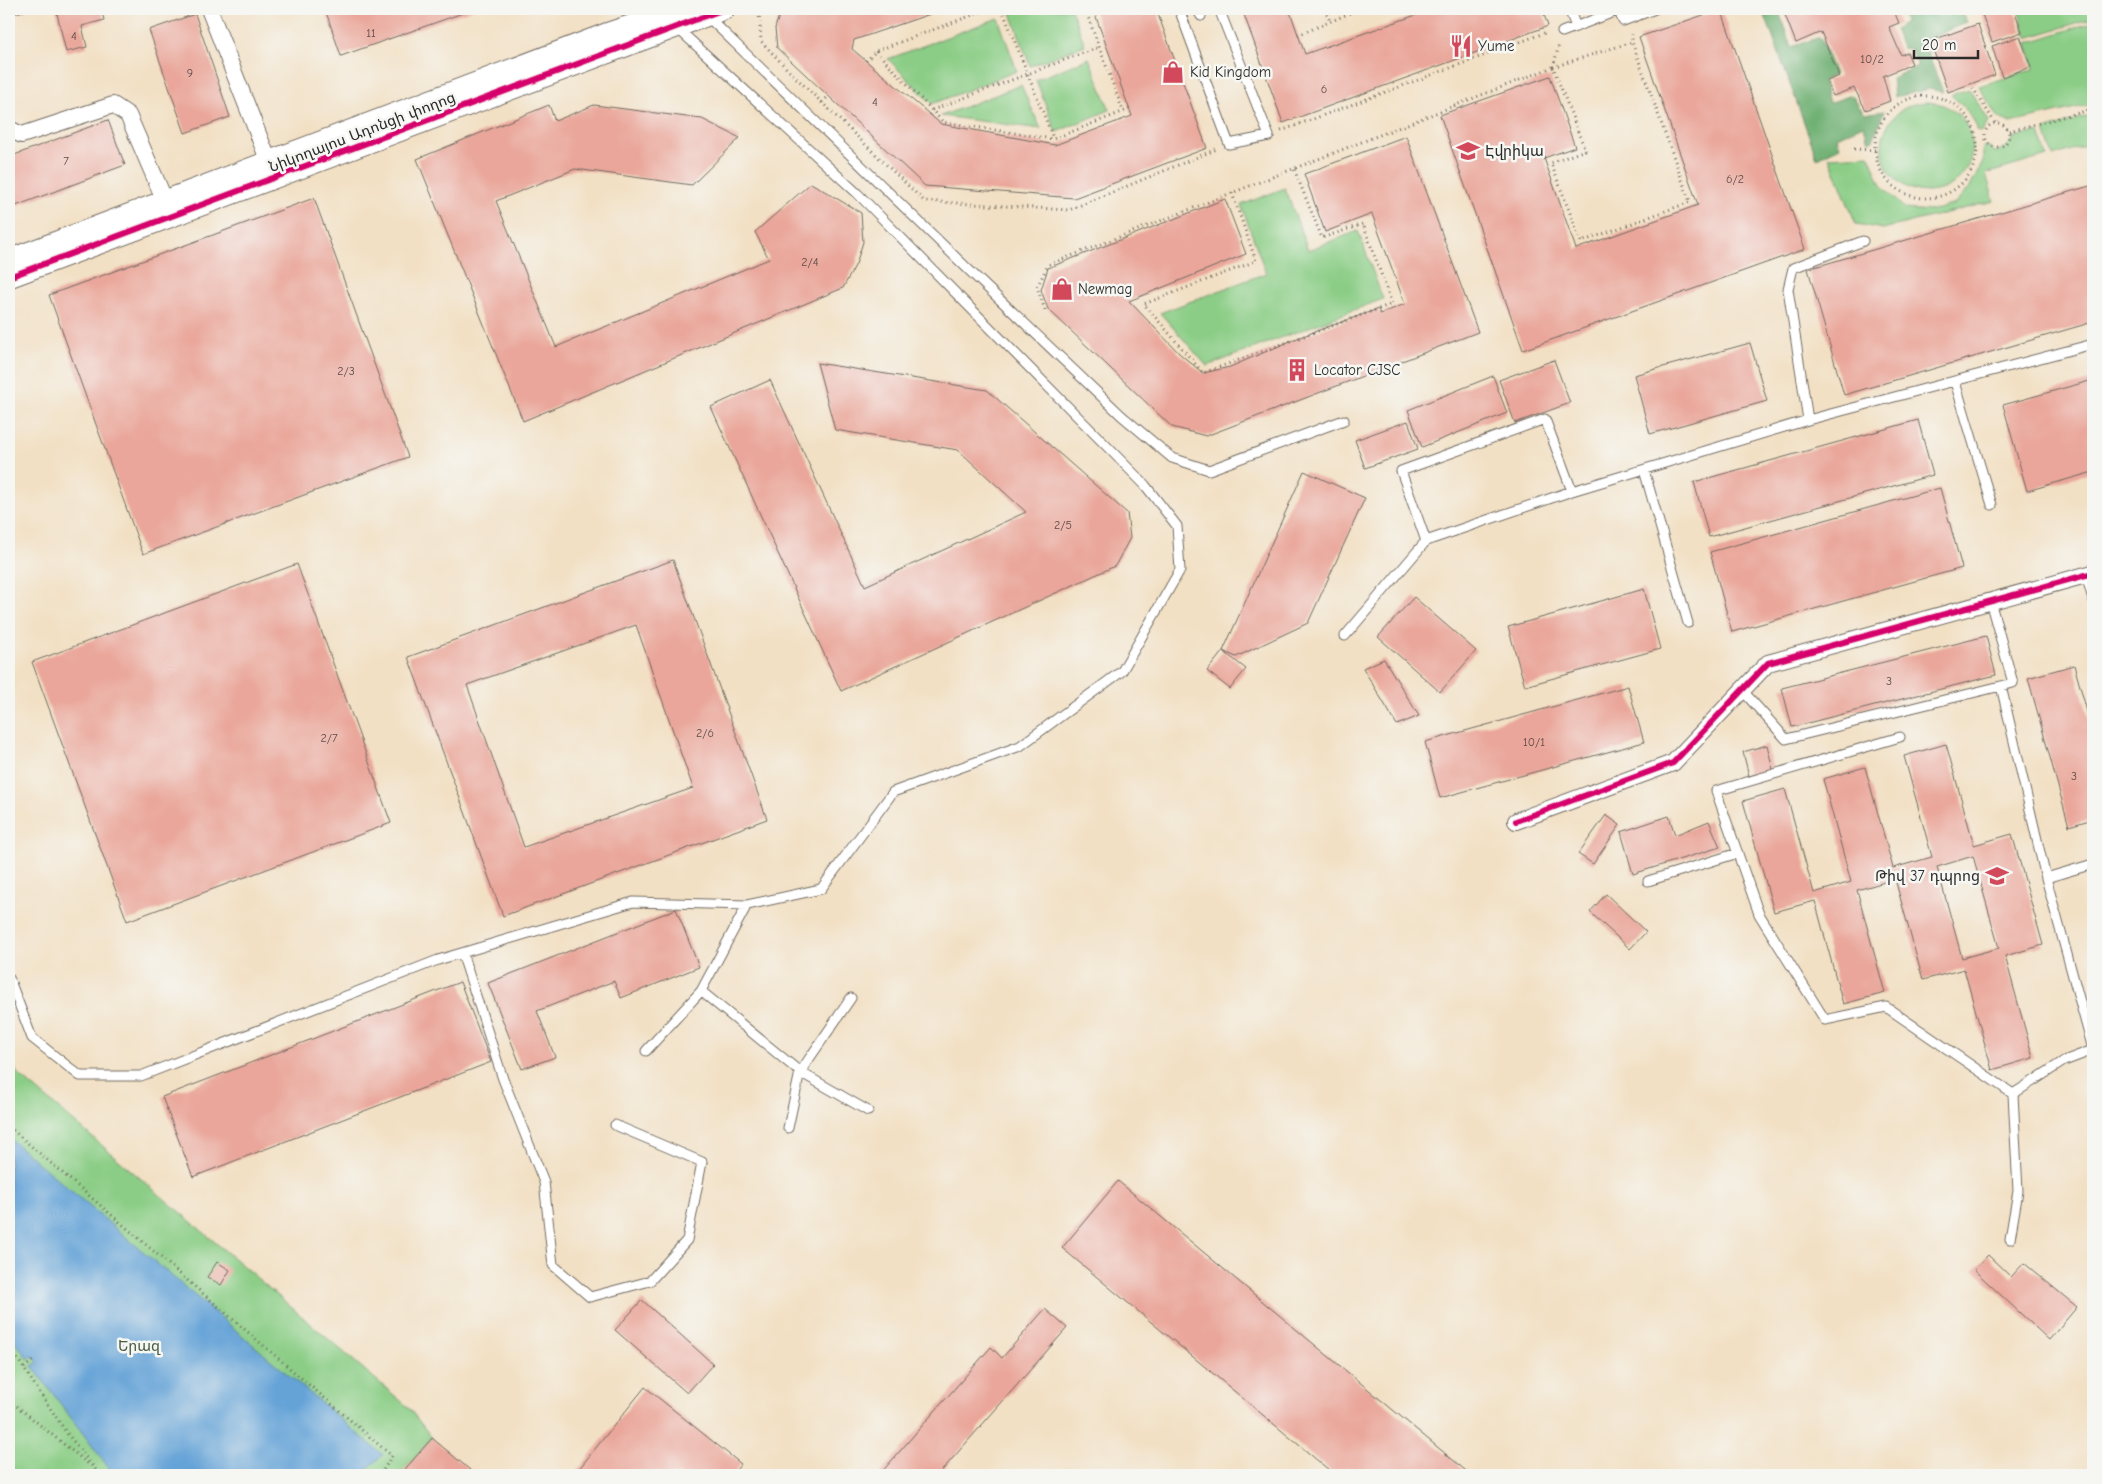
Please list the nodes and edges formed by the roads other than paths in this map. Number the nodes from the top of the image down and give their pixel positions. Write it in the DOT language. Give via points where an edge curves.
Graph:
graph roads {
  1 [pos="209,9"];
  2 [pos="1179,9"];
  3 [pos="1219,9"];
  4 [pos="1569,9"];
  5 [pos="1655,9"];
  6 [pos="1618,10"];
  7 [pos="709,11"];
  8 [pos="670,15"];
  9 [pos="1576,27"];
  10 [pos="1559,30"];
  11 [pos="9,129"];
  12 [pos="269,162"];
  13 [pos="165,201"];
  14 [pos="1862,241"];
  15 [pos="9,260"];
  16 [pos="9,277"];
  17 [pos="2093,344"];
  18 [pos="1955,382"];
  19 [pos="1344,420"];
  20 [pos="1808,420"];
  21 [pos="1644,470"];
  22 [pos="1572,491"];
  23 [pos="1992,505"];
  24 [pos="1426,541"];
  25 [pos="2090,574"];
  26 [pos="2093,599"];
  27 [pos="1990,601"];
  28 [pos="1688,623"];
  29 [pos="1345,636"];
  30 [pos="2001,686"];
  31 [pos="1742,690"];
  32 [pos="1900,737"];
  33 [pos="1516,821"];
  34 [pos="1738,853"];
  35 [pos="2093,864"];
  36 [pos="2046,878"];
  37 [pos="1648,881"];
  38 [pos="747,905"];
  39 [pos="462,953"];
  40 [pos="9,978"];
  41 [pos="701,991"];
  42 [pos="851,998"];
  43 [pos="2093,1049"];
  44 [pos="646,1051"];
  45 [pos="800,1072"];
  46 [pos="2013,1094"];
  47 [pos="868,1111"];
  48 [pos="615,1125"];
  49 [pos="788,1128"];
  50 [pos="2010,1239"];
  1 -- 12 [label="street"];
  2 -- 3 [label="lane" via="1229,144 1269,136"];
  4 -- 9 [label="lane"];
  5 -- 6 [label="lane" via="1623,21"];
  6 -- 9 [label="lane"];
  7 -- 8 [label="street, Նիկողայոս Ադոնցի փողոց"];
  7 -- 19 [label="lane" via="974,276 1122,416 1172,458 1209,470"];
  8 -- 12 [label="street, Նիկողայոս Ադոնցի փողոց"];
  8 -- 16 [label="street, Նիկողայոս Ադոնցի փողոց"];
  8 -- 38 [label="lane" via="858,194 1145,485 1177,526 1180,570 1122,672 1020,746 893,792 821,889"];
  9 -- 10 [label="lane"];
  11 -- 13 [label="street" via="22,135 113,105 128,115"];
  12 -- 13 [label="street, Նիկողայոս Ադոնցի փողոց"];
  13 -- 15 [label="street, Նիկողայոս Ադոնցի փողոց"];
  14 -- 20 [label="lane" via="1792,268 1788,290"];
  17 -- 18 [label="lane"];
  18 -- 20 [label="lane"];
  18 -- 23 [label="lane"];
  20 -- 21 [label="lane"];
  21 -- 22 [label="lane"];
  21 -- 28 [label="lane"];
  22 -- 24 [label="lane"];
  22 -- 24 [label="lane" via="1545,420 1400,471"];
  24 -- 29 [label="lane"];
  25 -- 26 [label="lane"];
  25 -- 27 [label="street"];
  27 -- 30 [label="lane" via="2013,683"];
  27 -- 31 [label="street" via="1768,663"];
  30 -- 31 [label="lane" via="1786,739"];
  30 -- 36 [label="lane"];
  31 -- 33 [label="street" via="1673,763"];
  32 -- 34 [label="lane" via="1716,791"];
  34 -- 37 [label="lane"];
  34 -- 46 [label="lane" via="1759,914 1825,1020 1886,1007"];
  35 -- 36 [label="lane"];
  36 -- 43 [label="lane"];
  38 -- 39 [label="lane" via="633,902"];
  38 -- 41 [label="lane"];
  39 -- 40 [label="lane" via="141,1076 80,1076 32,1038"];
  39 -- 48 [label="lane" via="504,1079 544,1182 553,1265 590,1297 650,1282 687,1240 702,1162"];
  41 -- 44 [label="lane"];
  41 -- 45 [label="lane"];
  42 -- 45 [label="lane"];
  43 -- 46 [label="lane" via="2064,1062"];
  45 -- 47 [label="lane"];
  45 -- 49 [label="lane"];
  46 -- 50 [label="lane" via="2018,1191"];
}
